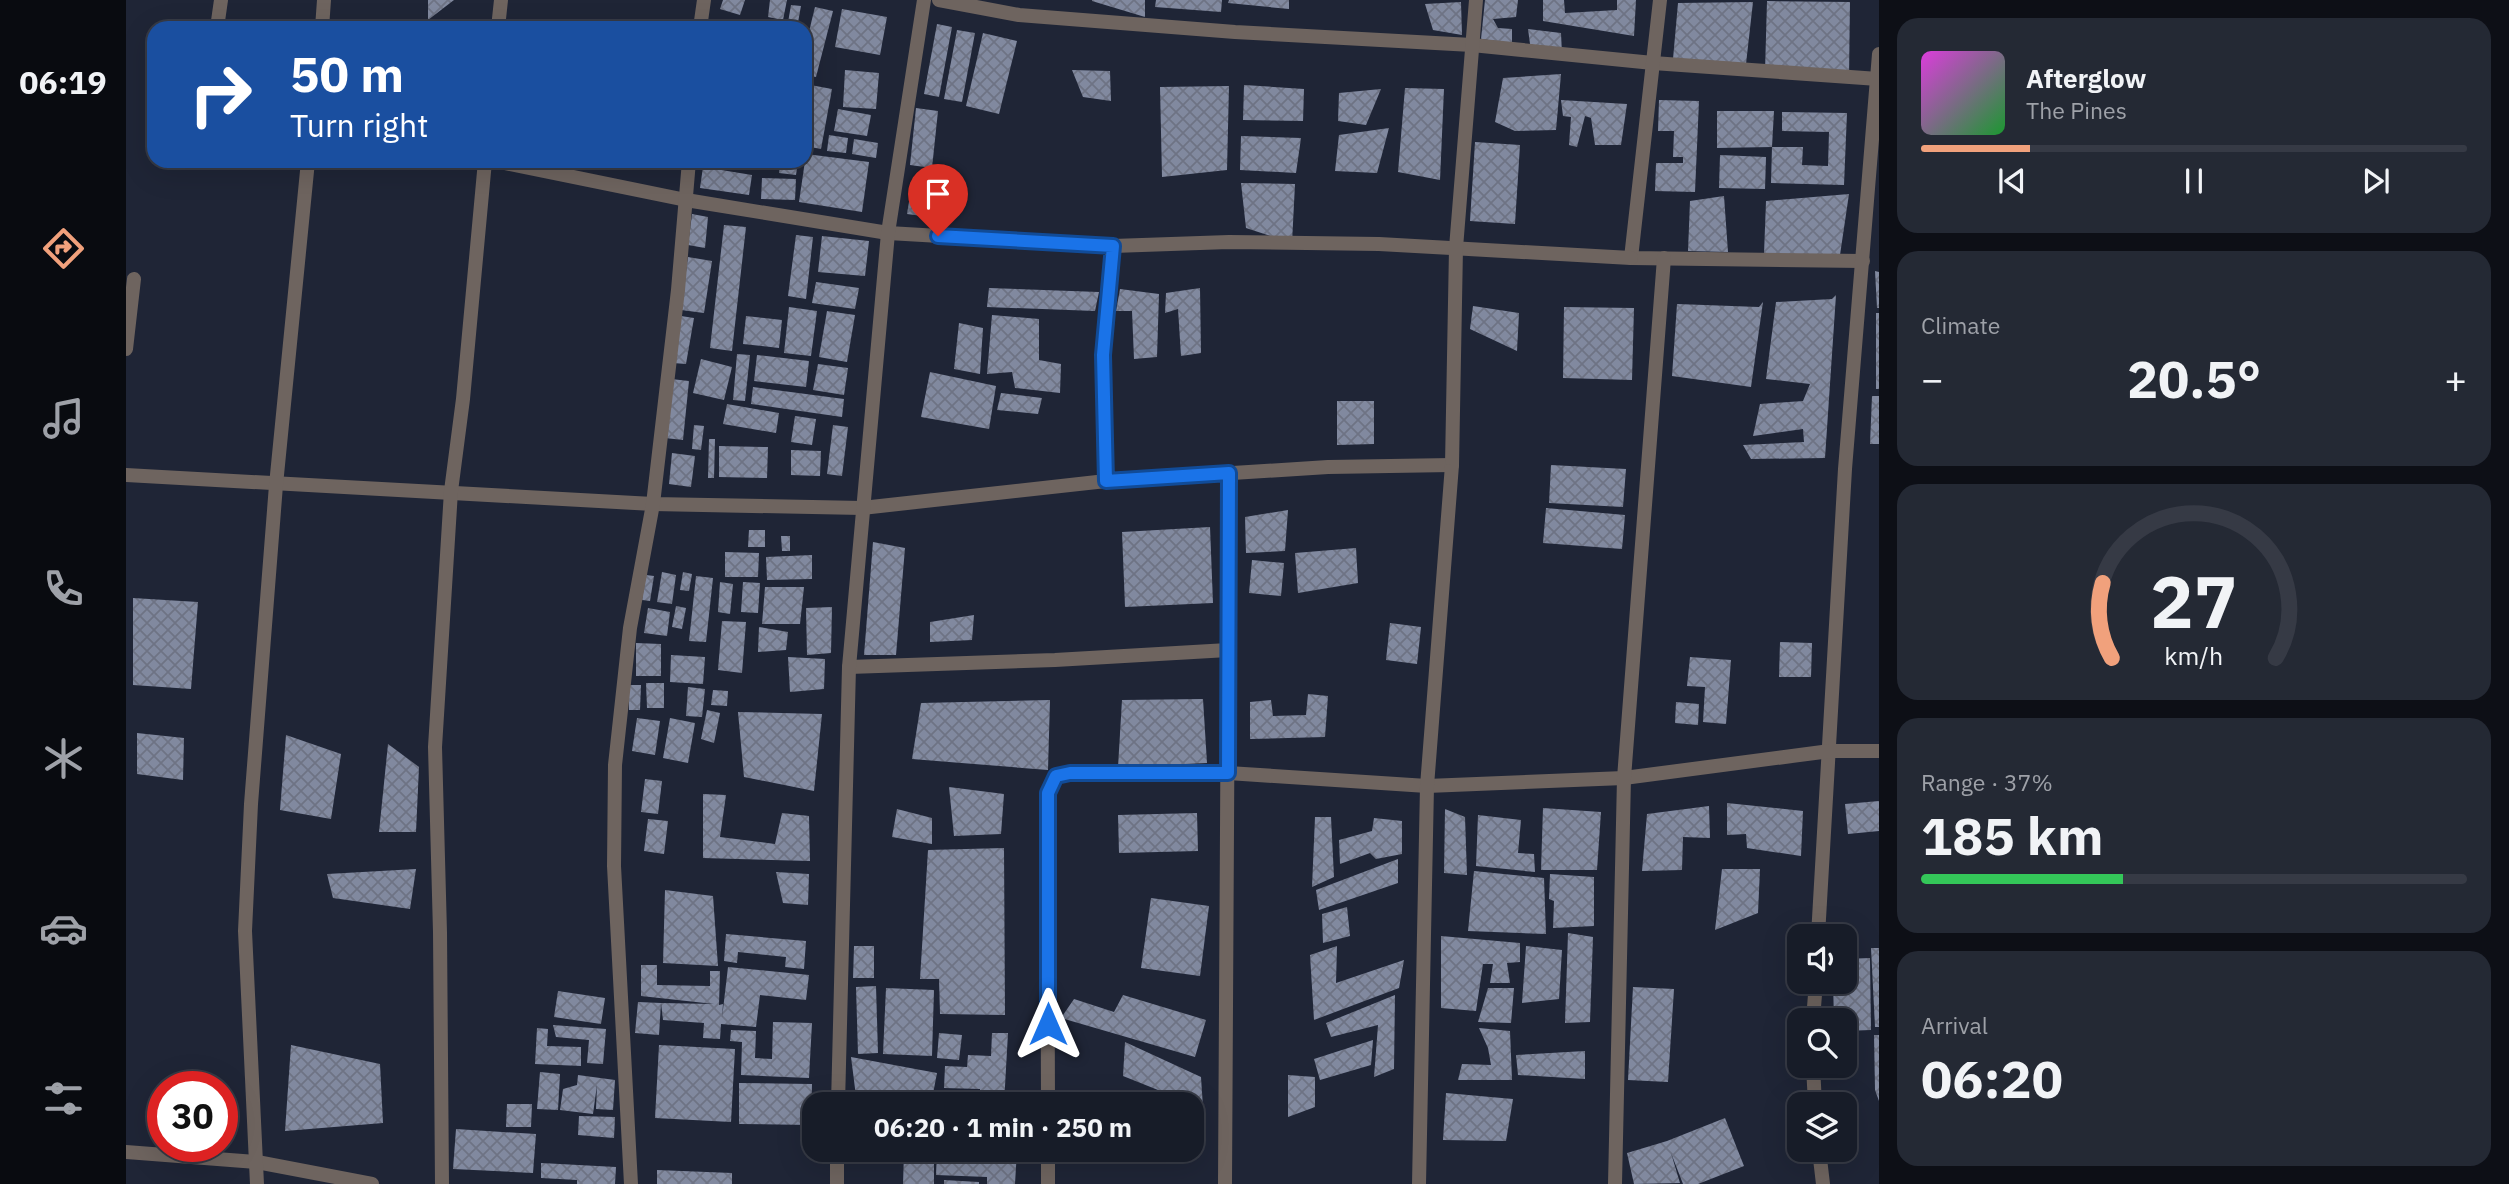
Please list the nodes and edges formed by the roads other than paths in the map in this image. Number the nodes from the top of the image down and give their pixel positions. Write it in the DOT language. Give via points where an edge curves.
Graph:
graph roads {
  1 [pos="221,0"];
  2 [pos="324,0"];
  3 [pos="501,0"];
  4 [pos="704,0"];
  5 [pos="924,0"];
  6 [pos="939,0"];
  7 [pos="1476,0"];
  8 [pos="1660,0"];
  9 [pos="218,21"];
  10 [pos="322,21"];
  11 [pos="499,21"];
  12 [pos="701,21"];
  13 [pos="1472,45"];
  14 [pos="1879,54"];
  15 [pos="1653,63"];
  16 [pos="1878,79"];
  17 [pos="308,168"];
  18 [pos="484,168"];
  19 [pos="529,168"];
  20 [pos="688,168"];
  21 [pos="686,200"];
  22 [pos="888,233"];
  23 [pos="1113,246"];
  24 [pos="1456,248"];
  25 [pos="1631,258"];
  26 [pos="1664,258"];
  27 [pos="1863,261"];
  28 [pos="134,279"];
  29 [pos="126,349"];
  30 [pos="1452,465"];
  31 [pos="1229,473"];
  32 [pos="126,475"];
  33 [pos="1106,481"];
  34 [pos="276,485"];
  35 [pos="451,491"];
  36 [pos="653,504"];
  37 [pos="862,509"];
  38 [pos="1228,650"];
  39 [pos="849,667"];
  40 [pos="1830,751"];
  41 [pos="1879,751"];
  42 [pos="1228,773"];
  43 [pos="1624,778"];
  44 [pos="1427,786"];
  45 [pos="1819,924"];
  46 [pos="838,1092"];
  47 [pos="1048,1092"];
  48 [pos="126,1152"];
  49 [pos="257,1162"];
  50 [pos="837,1162"];
  51 [pos="1048,1162"];
  52 [pos="1821,1162"];
  53 [pos="257,1184"];
  54 [pos="372,1184"];
  55 [pos="442,1184"];
  56 [pos="631,1184"];
  57 [pos="837,1184"];
  58 [pos="1048,1184"];
  59 [pos="1225,1184"];
  60 [pos="1419,1184"];
  61 [pos="1615,1184"];
  62 [pos="1824,1184"];
  1 -- 9 [label="street"];
  2 -- 10 [label="street"];
  3 -- 11 [label="street"];
  4 -- 12 [label="street"];
  5 -- 22 [label="street"];
  6 -- 13 [label="street" via="1019,15"];
  7 -- 13 [label="street"];
  8 -- 15 [label="street"];
  13 -- 15 [label="street"];
  13 -- 24 [label="street"];
  14 -- 16 [label="street"];
  15 -- 16 [label="street"];
  15 -- 25 [label="street"];
  16 -- 27 [label="street"];
  17 -- 34 [label="street"];
  18 -- 35 [label="street"];
  19 -- 21 [label="street"];
  20 -- 21 [label="street"];
  21 -- 22 [label="street"];
  21 -- 36 [label="street"];
  22 -- 23 [label="street"];
  22 -- 37 [label="street"];
  23 -- 24 [label="street" via="1229,242"];
  23 -- 33 [label="street" via="1103,355"];
  24 -- 25 [label="street"];
  24 -- 30 [label="street"];
  25 -- 26 [label="street"];
  26 -- 27 [label="street"];
  26 -- 43 [label="street"];
  27 -- 40 [label="street" via="1844,469"];
  28 -- 29 [label="street"];
  30 -- 31 [label="street"];
  30 -- 44 [label="street"];
  31 -- 33 [label="street"];
  31 -- 38 [label="street"];
  32 -- 34 [label="street"];
  33 -- 37 [label="street"];
  34 -- 35 [label="street"];
  34 -- 49 [label="street" via="245,931"];
  35 -- 36 [label="street"];
  35 -- 55 [label="street" via="435,747"];
  36 -- 37 [label="street"];
  36 -- 56 [label="street" via="630,628 615,765 614,866"];
  37 -- 39 [label="street"];
  38 -- 39 [label="street"];
  38 -- 42 [label="street"];
  39 -- 46 [label="street"];
  40 -- 41 [label="street"];
  40 -- 43 [label="street"];
  40 -- 45 [label="street"];
  42 -- 44 [label="street"];
  42 -- 47 [label="street" via="1056,776 1048,793"];
  42 -- 59 [label="street"];
  43 -- 44 [label="street"];
  43 -- 61 [label="street"];
  44 -- 60 [label="street"];
  48 -- 49 [label="street"];
  49 -- 53 [label="street"];
  49 -- 54 [label="street"];
  50 -- 57 [label="street"];
  51 -- 58 [label="street"];
  52 -- 62 [label="street"];
}
